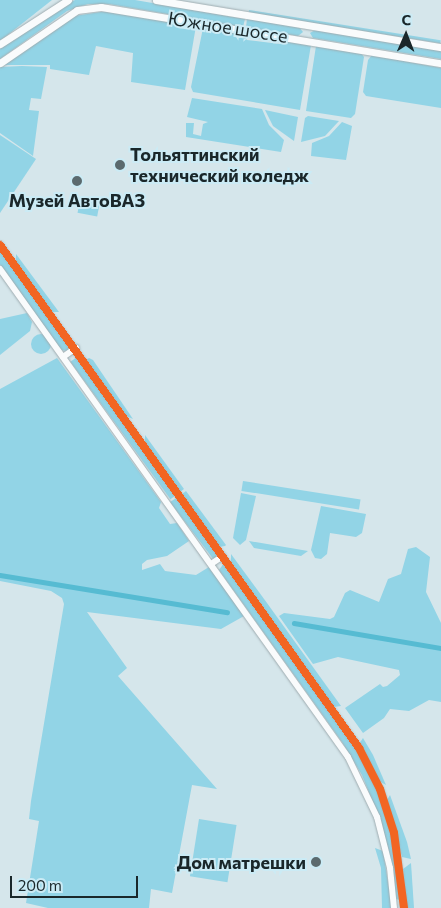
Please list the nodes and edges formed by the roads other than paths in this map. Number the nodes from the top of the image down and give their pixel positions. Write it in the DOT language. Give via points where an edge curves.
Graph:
graph roads {
  1 [pos="68,0"];
  2 [pos="156,0"];
  3 [pos="299,24"];
  4 [pos="312,26"];
  5 [pos="295,38"];
  6 [pos="311,41"];
  7 [pos="0,44"];
  8 [pos="441,47"];
  9 [pos="0,63"];
  10 [pos="441,63"];
  11 [pos="0,244"];
  12 [pos="0,269"];
  13 [pos="76,348"];
  14 [pos="64,358"];
  15 [pos="223,556"];
  16 [pos="211,564"];
  17 [pos="404,896"];
  18 [pos="394,898"];
  19 [pos="394,908"];
  20 [pos="404,908"];
  1 -- 7 [label="main road"];
  2 -- 3 [label="main road, Южное шоссе"];
  3 -- 4 [label="main road, Южное шоссе"];
  3 -- 5 [label="main road" via="304,32"];
  4 -- 6 [label="main road" via="306,32"];
  4 -- 8 [label="main road, Южное шоссе"];
  5 -- 6 [label="main road, Южное шоссе"];
  5 -- 9 [label="main road, Южное шоссе" via="90,7 66,16"];
  6 -- 10 [label="main road, Южное шоссе"];
  11 -- 13 [label="main road"];
  12 -- 14 [label="main road"];
  13 -- 14 [label="main road"];
  13 -- 15 [label="main road"];
  14 -- 16 [label="main road"];
  15 -- 16 [label="main road"];
  15 -- 17 [label="main road" via="359,748 380,789 394,833"];
  16 -- 18 [label="main road" via="359,774 384,842"];
  17 -- 18 [label="main road" via="399,903"];
  17 -- 20 [label="main road"];
  18 -- 19 [label="main road"];
}
